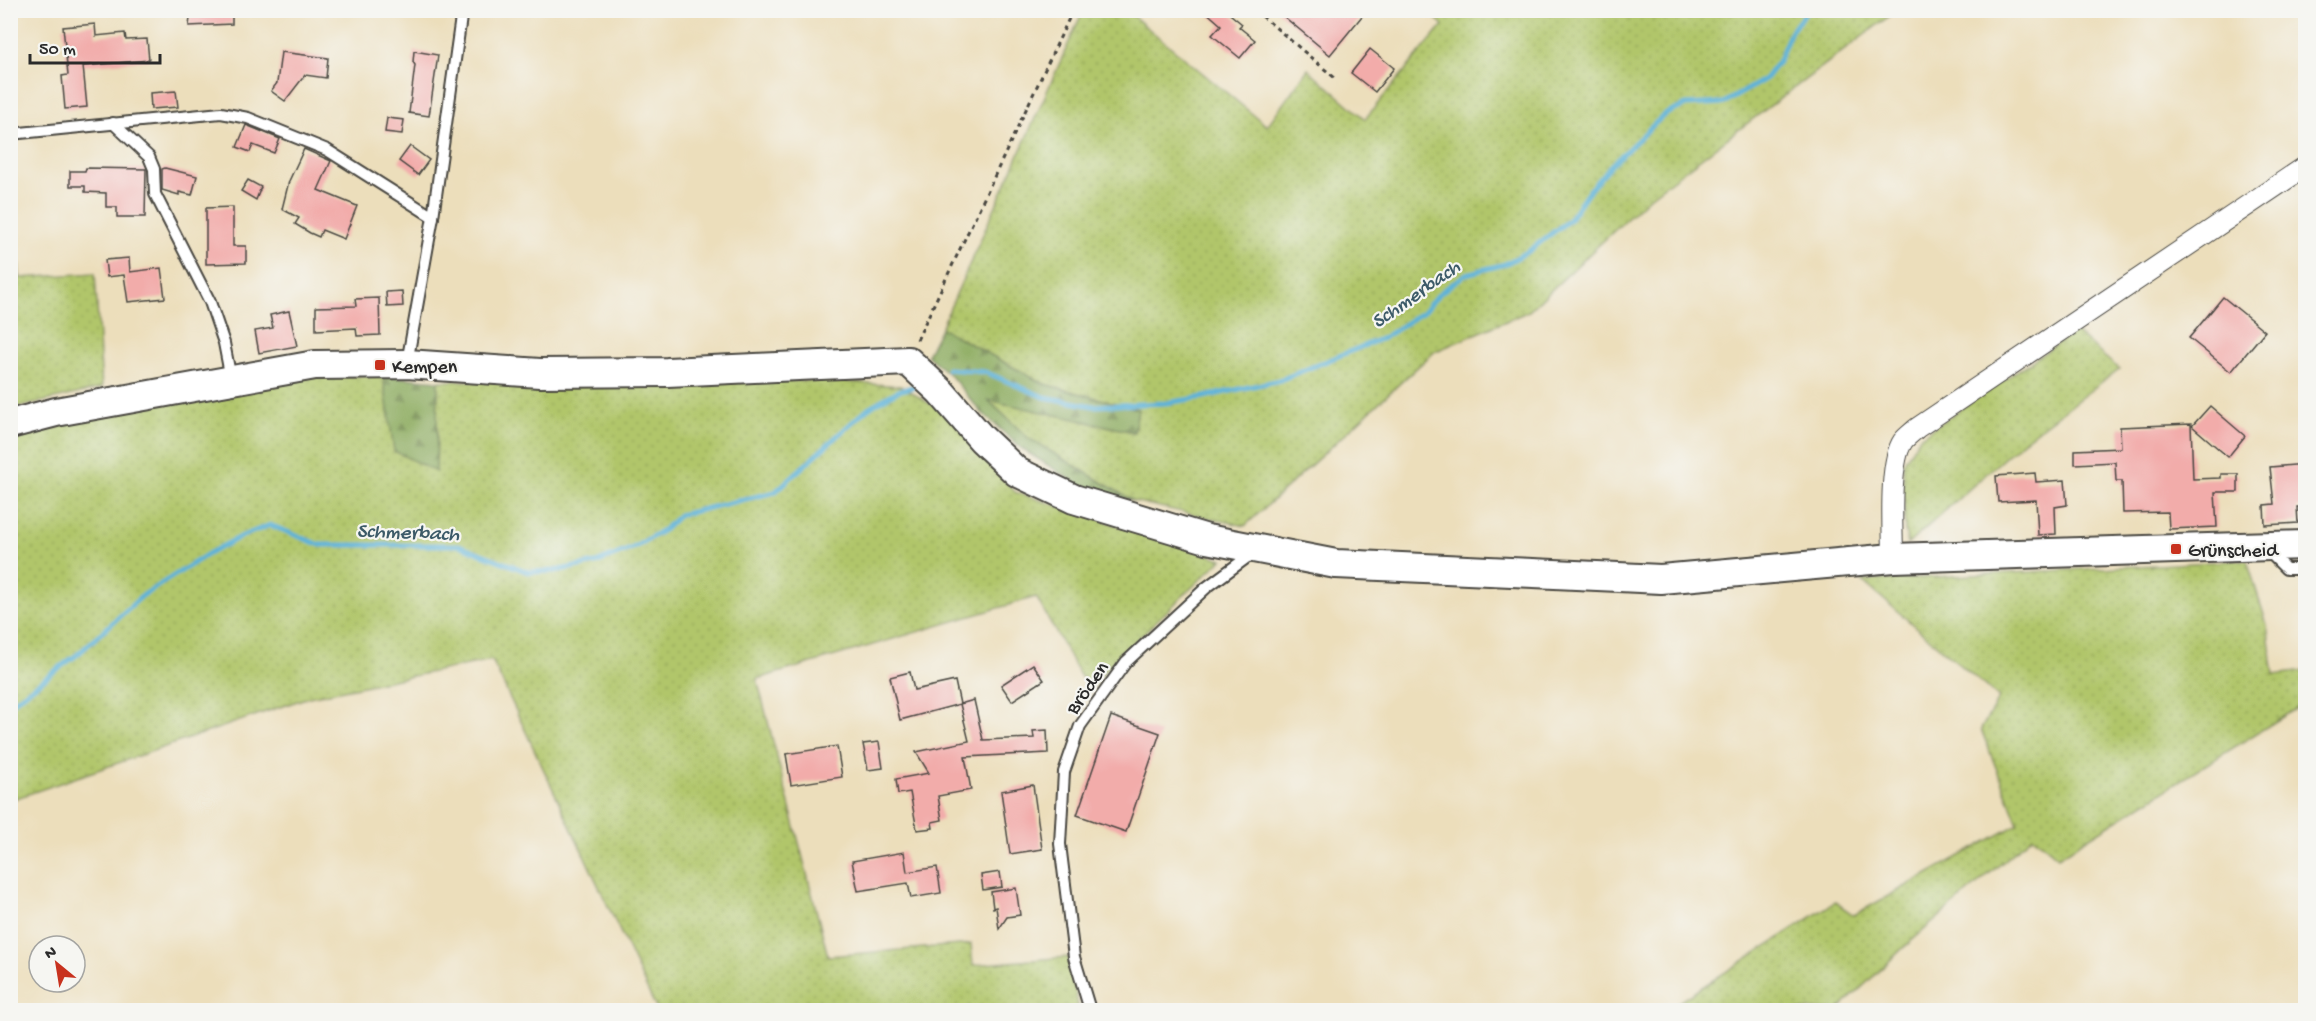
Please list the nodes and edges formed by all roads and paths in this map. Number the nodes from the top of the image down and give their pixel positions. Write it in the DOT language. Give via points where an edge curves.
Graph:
graph roads {
  1 [pos="462,10"];
  2 [pos="1073,10"];
  3 [pos="1255,10"];
  4 [pos="1335,78"];
  5 [pos="113,123"];
  6 [pos="10,134"];
  7 [pos="2306,166"];
  8 [pos="434,217"];
  9 [pos="908,361"];
  10 [pos="407,364"];
  11 [pos="231,380"];
  12 [pos="10,424"];
  13 [pos="2306,544"];
  14 [pos="2264,546"];
  15 [pos="1258,549"];
  16 [pos="1893,558"];
  17 [pos="2306,569"];
  18 [pos="1090,1011"];
  1 -- 8 [label="lane"];
  2 -- 9 [label="path"];
  3 -- 4 [label="path"];
  5 -- 6 [label="lane"];
  5 -- 8 [label="lane" via="221,113 248,118 327,150"];
  5 -- 11 [label="lane" via="149,157 154,169 155,194 210,302"];
  7 -- 16 [label="street" via="1904,440 1894,478"];
  8 -- 10 [label="lane"];
  9 -- 10 [label="street" via="667,372 540,373"];
  9 -- 15 [label="street" via="1017,472 1074,499 1207,539"];
  10 -- 11 [label="street" via="315,365"];
  11 -- 12 [label="street"];
  13 -- 14 [label="street"];
  14 -- 16 [label="street"];
  14 -- 17 [label="lane" via="2286,569"];
  15 -- 16 [label="street" via="1336,564 1661,579"];
  15 -- 18 [label="lane, Bröden" via="1207,587 1126,662 1080,726 1064,772 1060,844 1074,957"];
}
